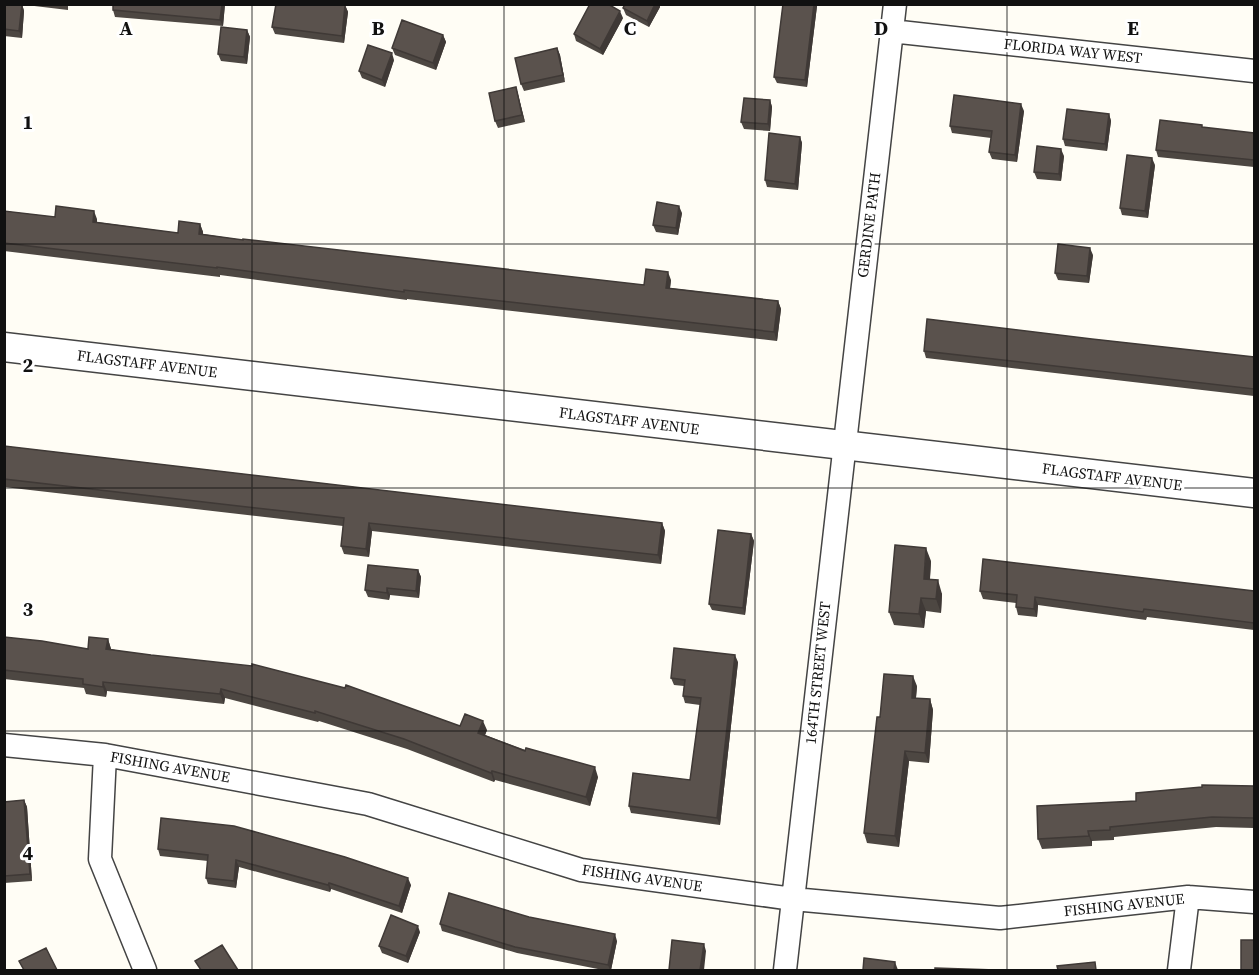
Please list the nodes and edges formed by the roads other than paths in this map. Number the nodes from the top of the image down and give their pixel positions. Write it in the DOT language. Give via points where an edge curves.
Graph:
graph roads {
  1 [pos="895,4"];
  2 [pos="891,32"];
  3 [pos="1254,71"];
  4 [pos="4,347"];
  5 [pos="844,446"];
  6 [pos="1254,493"];
  7 [pos="4,745"];
  8 [pos="105,755"];
  9 [pos="1188,897"];
  10 [pos="792,899"];
  11 [pos="1254,902"];
  12 [pos="146,970"];
  13 [pos="785,970"];
  14 [pos="1179,970"];
  1 -- 2 [label="street, GERDINE PATH"];
  2 -- 3 [label="street, FLORIDA WAY WEST"];
  2 -- 5 [label="street, GERDINE PATH"];
  4 -- 5 [label="street, FLAGSTAFF AVENUE"];
  5 -- 6 [label="street, FLAGSTAFF AVENUE"];
  5 -- 10 [label="street, 164TH STREET WEST"];
  7 -- 8 [label="street, FISHING AVENUE"];
  8 -- 10 [label="street, FISHING AVENUE" via="368,804 581,870"];
  8 -- 12 [label="street" via="99,859"];
  9 -- 10 [label="street, FISHING AVENUE" via="1000,918"];
  9 -- 11 [label="street, FISHING AVENUE"];
  9 -- 14 [label="street"];
  10 -- 13 [label="street, 164TH STREET WEST"];
}
